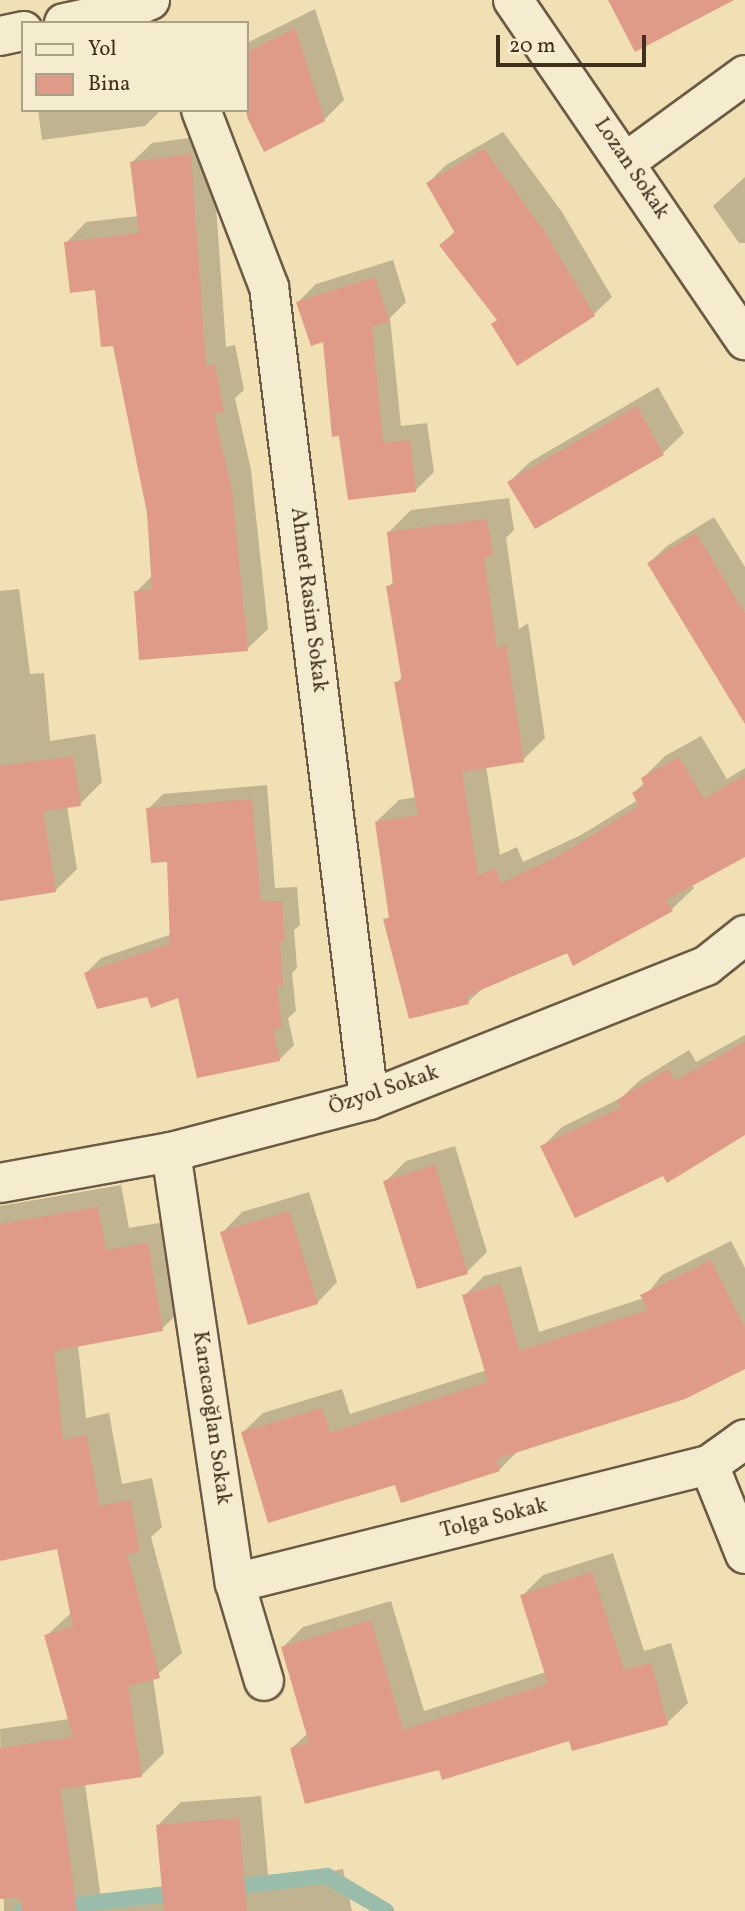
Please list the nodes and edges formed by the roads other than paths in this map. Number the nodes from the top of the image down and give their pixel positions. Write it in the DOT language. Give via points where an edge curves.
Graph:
graph roads {
  1 [pos="513,0"];
  2 [pos="136,3"];
  3 [pos="71,21"];
  4 [pos="164,21"];
  5 [pos="21,31"];
  6 [pos="0,36"];
  7 [pos="745,75"];
  8 [pos="202,112"];
  9 [pos="627,161"];
  10 [pos="745,340"];
  11 [pos="745,935"];
  12 [pos="369,1100"];
  13 [pos="172,1152"];
  14 [pos="0,1183"];
  15 [pos="745,1439"];
  16 [pos="709,1465"];
  17 [pos="745,1554"];
  18 [pos="235,1583"];
  19 [pos="264,1681"];
  1 -- 9 [label="street, Lozan Sokak"];
  2 -- 3 [label="street"];
  2 -- 4 [label="street"];
  5 -- 6 [label="street"];
  7 -- 9 [label="street"];
  8 -- 12 [label="street, Ahmet Rasim Sokak" via="269,287"];
  9 -- 10 [label="street, Lozan Sokak"];
  11 -- 12 [label="street, Özyol Sokak" via="706,966"];
  12 -- 13 [label="street, Özyol Sokak"];
  13 -- 14 [label="street, Özyol Sokak"];
  13 -- 18 [label="street, Karacaoğlan Sokak"];
  15 -- 16 [label="street, Tolga Sokak"];
  16 -- 17 [label="street"];
  16 -- 18 [label="street, Tolga Sokak"];
  18 -- 19 [label="street, Karacaoğlan Sokak"];
}
